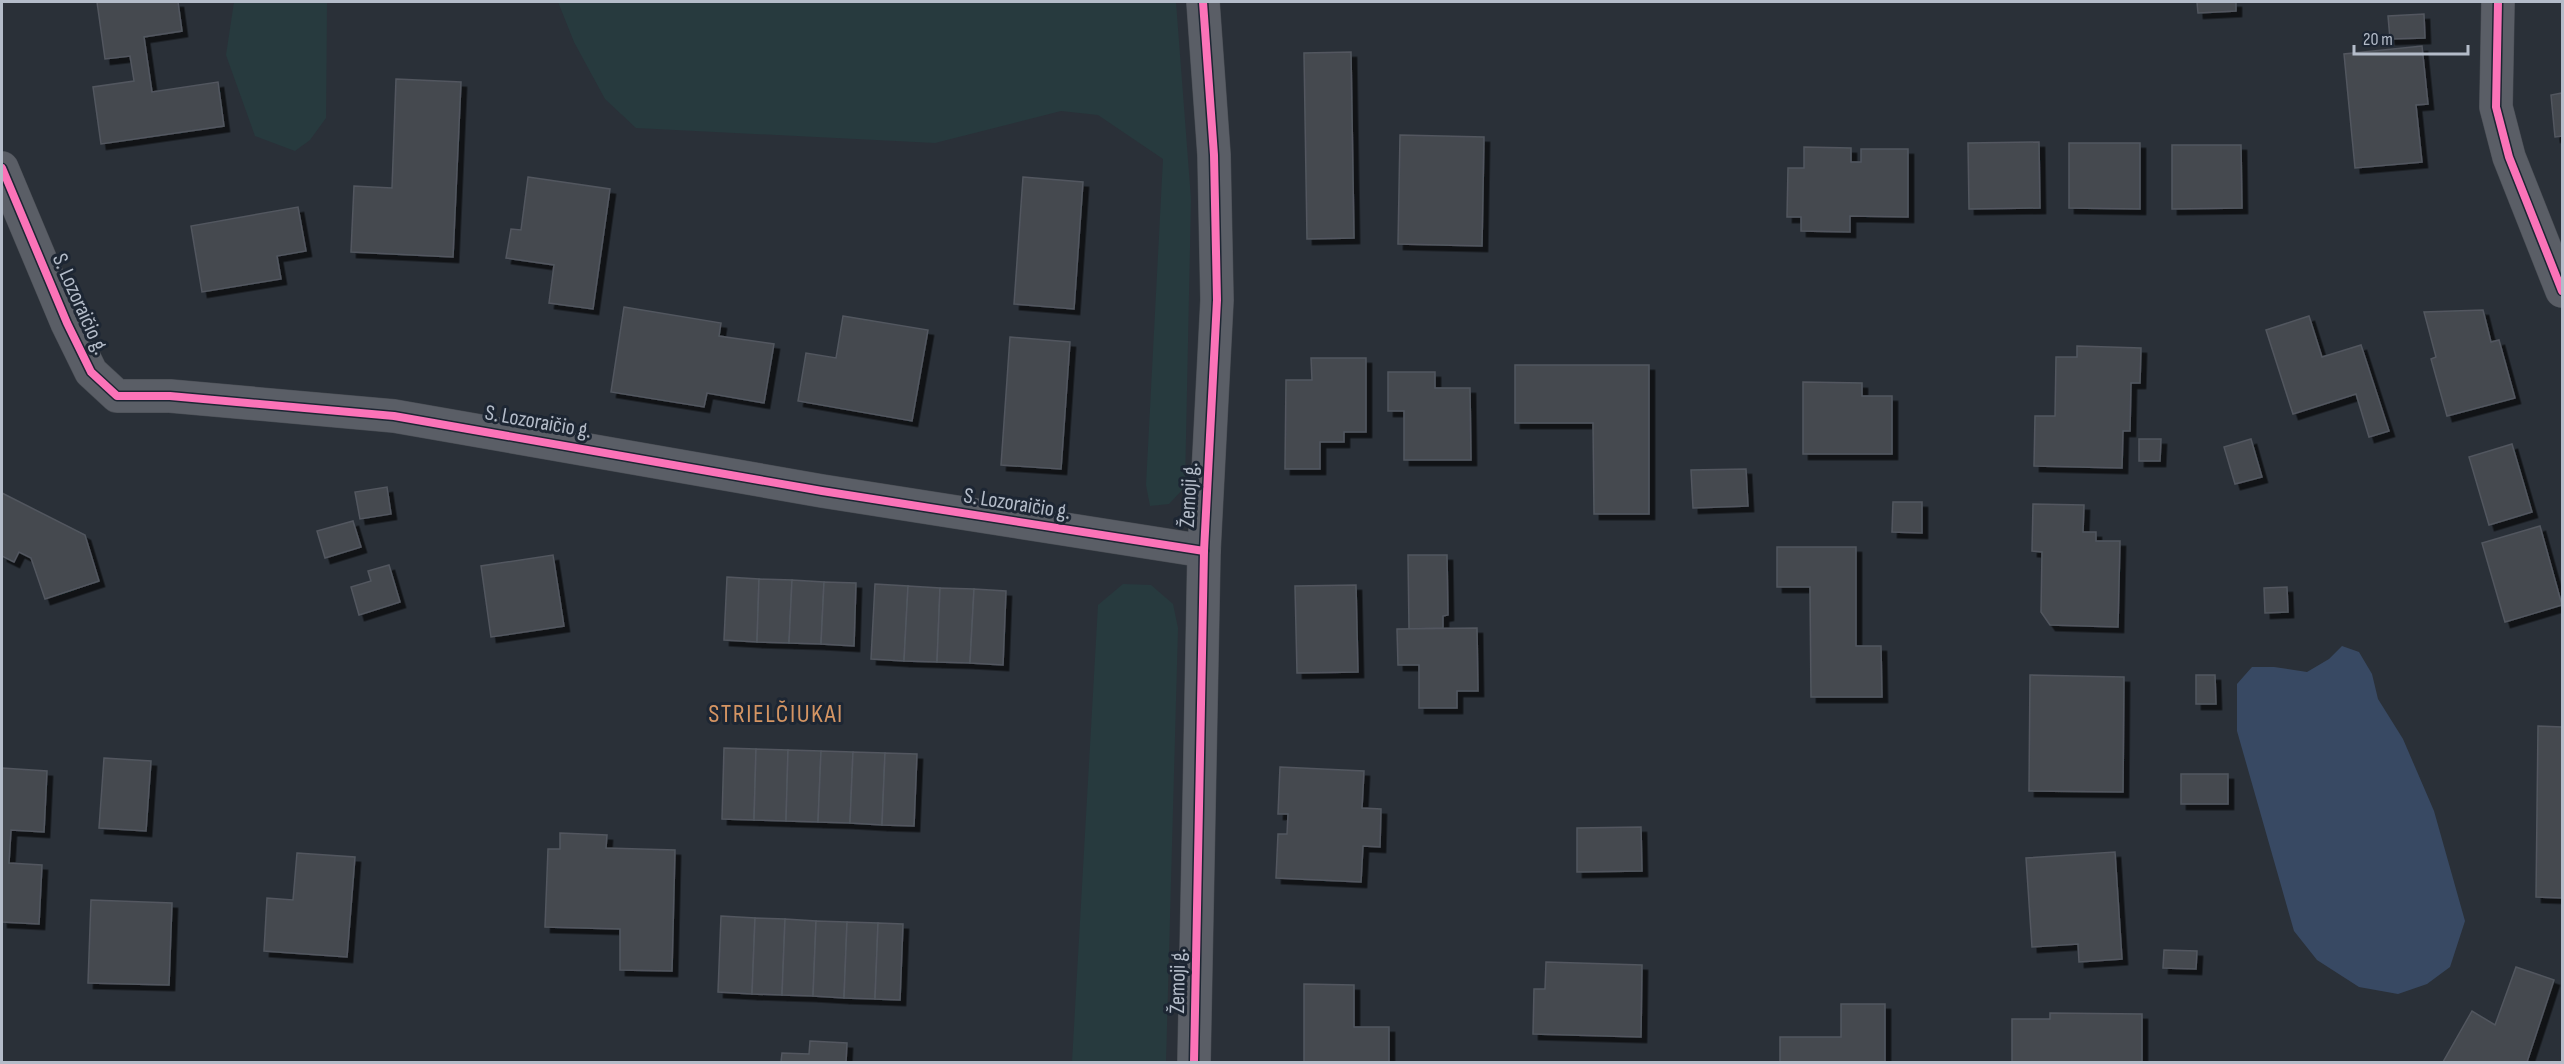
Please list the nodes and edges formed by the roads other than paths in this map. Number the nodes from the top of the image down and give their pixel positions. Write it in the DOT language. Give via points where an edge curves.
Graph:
graph roads {
  1 [pos="1203,2"];
  2 [pos="2498,2"];
  3 [pos="2,168"];
  4 [pos="2562,291"];
  5 [pos="1204,552"];
  6 [pos="1194,1062"];
  1 -- 5 [label="street, Žemoji g." via="1214,156 1217,300"];
  2 -- 4 [label="street" via="2496,107 2509,157"];
  3 -- 5 [label="street, S. Lozoraičio g." via="91,372 117,396 170,396 394,416 822,491"];
  5 -- 6 [label="street, Žemoji g."];
}
